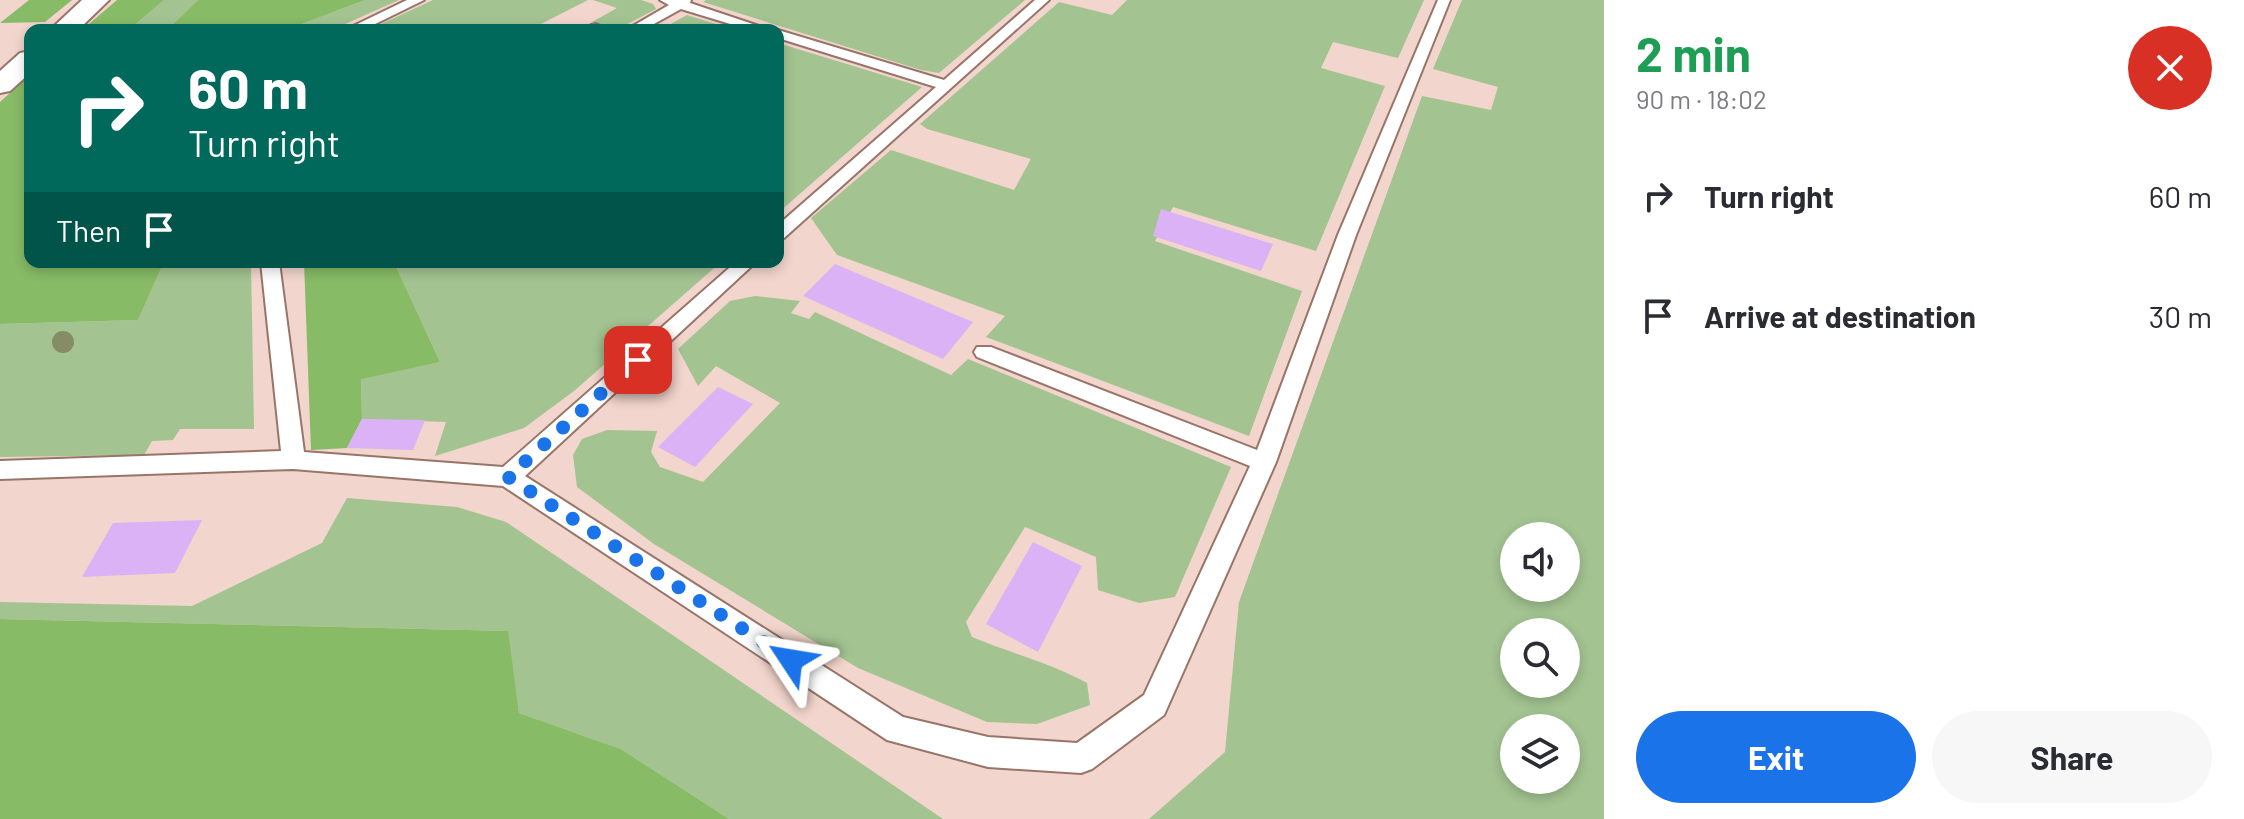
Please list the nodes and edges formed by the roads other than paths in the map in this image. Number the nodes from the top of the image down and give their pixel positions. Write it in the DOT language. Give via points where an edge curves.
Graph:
graph roads {
  1 [pos="97,0"];
  2 [pos="418,0"];
  3 [pos="1043,0"];
  4 [pos="1444,0"];
  5 [pos="677,1"];
  6 [pos="70,24"];
  7 [pos="365,24"];
  8 [pos="642,24"];
  9 [pos="746,24"];
  10 [pos="784,36"];
  11 [pos="24,64"];
  12 [pos="0,85"];
  13 [pos="944,85"];
  14 [pos="784,229"];
  15 [pos="271,268"];
  16 [pos="740,268"];
  17 [pos="984,352"];
  18 [pos="293,460"];
  19 [pos="1264,462"];
  20 [pos="0,470"];
  21 [pos="508,477"];
  1 -- 6 [label="street"];
  2 -- 7 [label="lane"];
  3 -- 13 [label="lane"];
  4 -- 19 [label="lane" via="1347,235"];
  5 -- 8 [label="lane"];
  5 -- 9 [label="lane"];
  10 -- 13 [label="lane"];
  11 -- 12 [label="street"];
  13 -- 14 [label="lane"];
  15 -- 18 [label="lane"];
  16 -- 21 [label="lane"];
  17 -- 19 [label="lane"];
  18 -- 20 [label="lane"];
  18 -- 21 [label="lane"];
  19 -- 21 [label="lane" via="1154,705 1081,758 988,752 897,730"];
}
